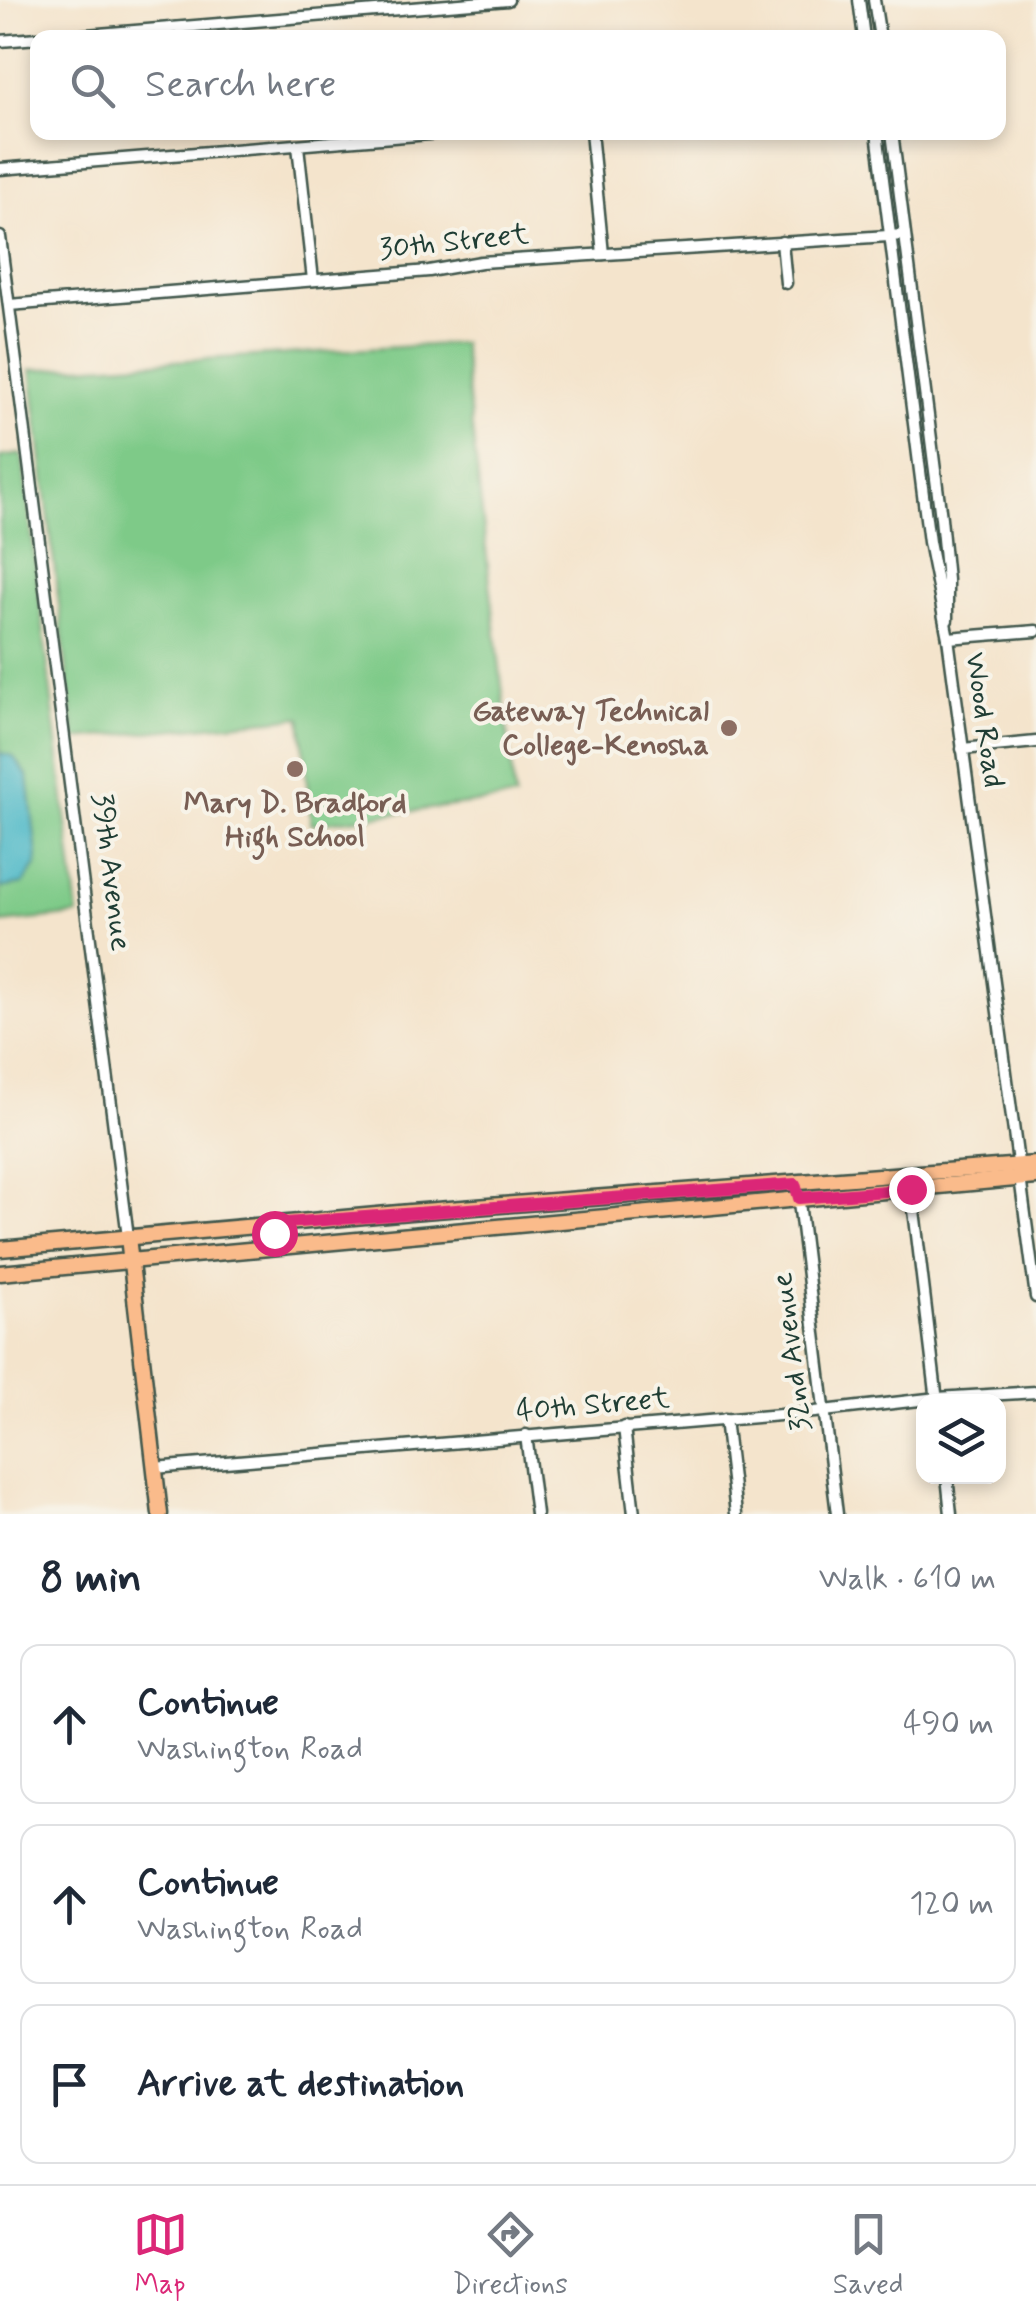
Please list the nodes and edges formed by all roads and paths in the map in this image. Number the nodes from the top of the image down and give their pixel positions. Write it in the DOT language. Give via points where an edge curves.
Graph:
graph roads {
  1 [pos="508,0"];
  2 [pos="859,0"];
  3 [pos="874,0"];
  4 [pos="146,30"];
  5 [pos="863,30"];
  6 [pos="879,30"];
  7 [pos="30,39"];
  8 [pos="0,41"];
  9 [pos="331,140"];
  10 [pos="592,140"];
  11 [pos="877,140"];
  12 [pos="893,140"];
  13 [pos="298,146"];
  14 [pos="0,170"];
  15 [pos="904,234"];
  16 [pos="889,235"];
  17 [pos="0,238"];
  18 [pos="782,242"];
  19 [pos="603,254"];
  20 [pos="312,280"];
  21 [pos="786,282"];
  22 [pos="9,306"];
  23 [pos="1036,631"];
  24 [pos="947,632"];
  25 [pos="1036,742"];
  26 [pos="962,749"];
  27 [pos="1036,1164"];
  28 [pos="1026,1174"];
  29 [pos="910,1181"];
  30 [pos="797,1191"];
  31 [pos="746,1196"];
  32 [pos="273,1224"];
  33 [pos="128,1237"];
  34 [pos="0,1250"];
  35 [pos="214,1252"];
  36 [pos="132,1260"];
  37 [pos="0,1273"];
  38 [pos="1036,1296"];
  39 [pos="1036,1392"];
  40 [pos="936,1394"];
  41 [pos="1006,1394"];
  42 [pos="916,1402"];
  43 [pos="824,1411"];
  44 [pos="724,1419"];
  45 [pos="624,1427"];
  46 [pos="526,1435"];
  47 [pos="154,1468"];
  48 [pos="948,1484"];
  49 [pos="160,1514"];
  50 [pos="536,1514"];
  51 [pos="634,1514"];
  52 [pos="736,1514"];
  53 [pos="837,1514"];
  54 [pos="952,1514"];
  1 -- 4 [label="street"];
  2 -- 5 [label="street"];
  3 -- 6 [label="street"];
  7 -- 8 [label="street"];
  9 -- 13 [label="street"];
  10 -- 19 [label="street"];
  11 -- 16 [label="street, Wood Road"];
  12 -- 15 [label="street, Wood Road"];
  13 -- 14 [label="street"];
  13 -- 20 [label="street"];
  15 -- 16 [label="street, 30th Street"];
  15 -- 24 [label="street, Wood Road" via="942,534"];
  16 -- 18 [label="street, 30th Street"];
  16 -- 24 [label="street, Wood Road"];
  17 -- 22 [label="street, 39th Avenue"];
  18 -- 19 [label="street, 30th Street"];
  18 -- 21 [label="street"];
  19 -- 20 [label="street, 30th Street"];
  20 -- 22 [label="street, 30th Street"];
  22 -- 33 [label="street, 39th Avenue"];
  23 -- 24 [label="street"];
  24 -- 26 [label="street, Wood Road"];
  25 -- 26 [label="street"];
  26 -- 28 [label="street, Wood Road"];
  27 -- 28 [label="main road"];
  28 -- 29 [label="main road"];
  28 -- 38 [label="street, Wood Road"];
  29 -- 30 [label="main road"];
  29 -- 40 [label="street"];
  30 -- 31 [label="main road"];
  30 -- 43 [label="street, 32nd Avenue"];
  31 -- 32 [label="main road"];
  31 -- 35 [label="main road"];
  32 -- 33 [label="main road"];
  32 -- 35 [label="main road" via="269,1239"];
  33 -- 34 [label="main road"];
  33 -- 36 [label="main road, 39th Avenue"];
  35 -- 36 [label="main road"];
  36 -- 37 [label="main road"];
  36 -- 47 [label="main road, 39th Avenue"];
  39 -- 41 [label="street, 40th Street"];
  42 -- 43 [label="street, 40th Street"];
  43 -- 44 [label="street, 40th Street"];
  43 -- 53 [label="street, 32nd Avenue"];
  44 -- 45 [label="street, 40th Street"];
  44 -- 52 [label="street"];
  45 -- 46 [label="street, 40th Street"];
  45 -- 51 [label="street"];
  46 -- 47 [label="street, 40th Street"];
  46 -- 50 [label="street"];
  47 -- 49 [label="main road, 39th Avenue"];
  48 -- 54 [label="street"];
}
